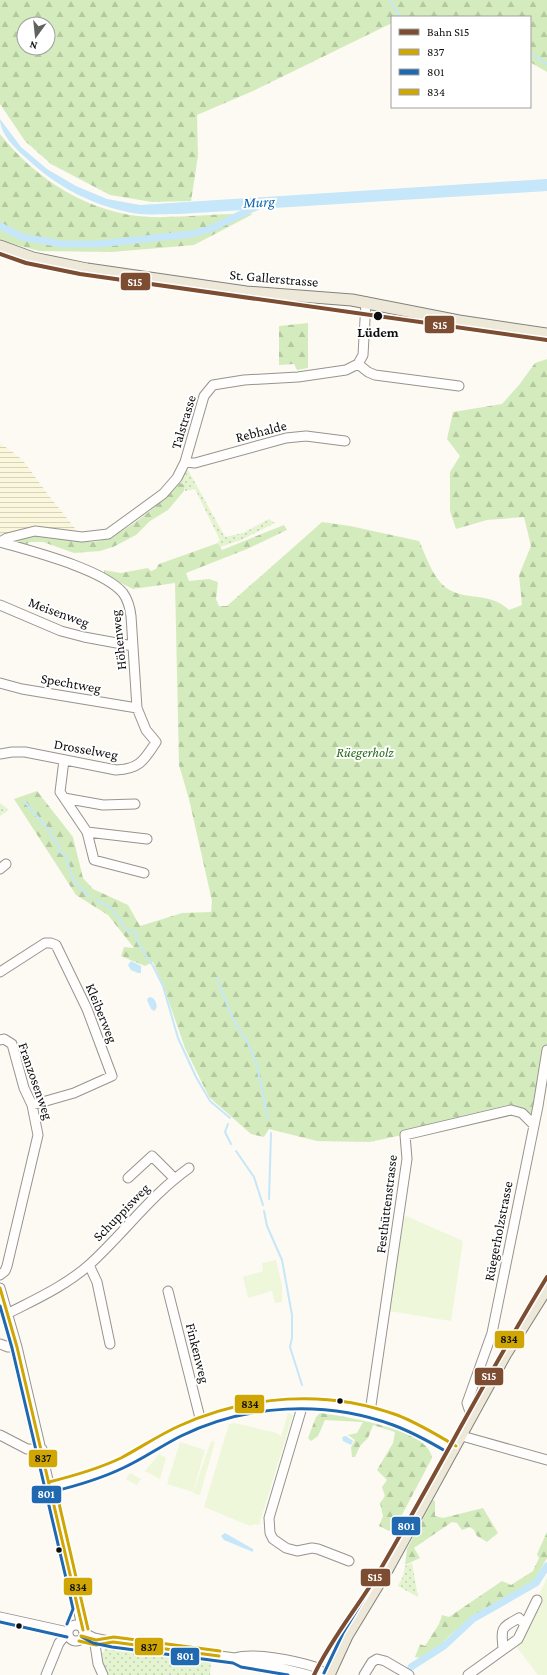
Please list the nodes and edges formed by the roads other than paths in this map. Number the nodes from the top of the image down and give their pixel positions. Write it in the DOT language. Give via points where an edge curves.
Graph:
graph roads {
  1 [pos="0,246"];
  2 [pos="366,302"];
  3 [pos="547,334"];
  4 [pos="358,364"];
  5 [pos="459,386"];
  6 [pos="345,441"];
  7 [pos="186,462"];
  8 [pos="0,542"];
  9 [pos="0,605"];
  10 [pos="133,646"];
  11 [pos="0,683"];
  12 [pos="137,708"];
  13 [pos="156,742"];
  14 [pos="0,754"];
  15 [pos="64,760"];
  16 [pos="64,798"];
  17 [pos="135,804"];
  18 [pos="87,832"];
  19 [pos="147,839"];
  20 [pos="144,873"];
  21 [pos="0,972"];
  22 [pos="0,1040"];
  23 [pos="547,1050"];
  24 [pos="32,1105"];
  25 [pos="534,1125"];
  26 [pos="189,1168"];
  27 [pos="128,1178"];
  28 [pos="174,1178"];
  29 [pos="89,1265"];
  30 [pos="0,1275"];
  31 [pos="0,1288"];
  32 [pos="547,1288"];
  33 [pos="168,1292"];
  34 [pos="9,1313"];
  35 [pos="0,1344"];
  36 [pos="110,1344"];
  37 [pos="17,1347"];
  38 [pos="303,1404"];
  39 [pos="474,1411"];
  40 [pos="370,1412"];
  41 [pos="201,1422"];
  42 [pos="0,1435"];
  43 [pos="462,1436"];
  44 [pos="42,1449"];
  45 [pos="454,1450"];
  46 [pos="547,1460"];
  47 [pos="50,1487"];
  48 [pos="349,1561"];
  49 [pos="537,1600"];
  50 [pos="78,1609"];
  51 [pos="0,1617"];
  52 [pos="525,1625"];
  53 [pos="70,1629"];
  54 [pos="54,1630"];
  55 [pos="84,1632"];
  56 [pos="76,1641"];
  57 [pos="94,1642"];
  58 [pos="58,1647"];
  59 [pos="503,1648"];
  60 [pos="235,1658"];
  61 [pos="404,1674"];
  62 [pos="46,1675"];
  63 [pos="103,1675"];
  64 [pos="309,1675"];
  65 [pos="325,1675"];
  66 [pos="329,1675"];
  67 [pos="364,1675"];
  68 [pos="468,1675"];
  1 -- 2 [label="main road, St. Gallerstrasse" via="33,258 87,269 246,292"];
  2 -- 3 [label="main road, St. Gallerstrasse" via="459,321"];
  2 -- 4 [label="street" via="364,355"];
  4 -- 5 [label="street" via="375,375"];
  4 -- 7 [label="street, Talstrasse" via="346,370 298,377 251,379 213,385 201,403"];
  6 -- 7 [label="street, Rebhalde" via="297,436 196,463"];
  7 -- 8 [label="street, Talstrasse" via="177,478 163,494 108,534 82,537 35,531"];
  8 -- 10 [label="street, Höhenweg" via="79,567 117,587 129,604"];
  9 -- 10 [label="street, Meisenweg" via="61,631"];
  10 -- 12 [label="street, Höhenweg"];
  11 -- 12 [label="street, Spechtweg"];
  12 -- 13 [label="street, Höhenweg" via="144,726"];
  13 -- 15 [label="street, Drosselweg" via="143,761 127,770"];
  14 -- 15 [label="street, Drosselweg" via="25,752"];
  15 -- 16 [label="street" via="60,785 60,792"];
  16 -- 17 [label="street" via="103,805"];
  16 -- 18 [label="street"];
  18 -- 19 [label="street"];
  18 -- 20 [label="street" via="94,860"];
  21 -- 24 [label="street, Kleiberweg" via="45,943 56,945 87,1009 112,1076 74,1093"];
  22 -- 24 [label="street, Franzosenweg" via="4,1039 12,1044 24,1088"];
  23 -- 25 [label="street, Rüegerholzstrasse"];
  24 -- 30 [label="street, Franzosenweg" via="37,1126 37,1145 7,1266"];
  25 -- 39 [label="street, Rüegerholzstrasse" via="492,1333 467,1403 469,1409"];
  25 -- 40 [label="street, Festhüttenstrasse" via="522,1113 512,1110 405,1135 407,1159"];
  26 -- 28 [label="street, Schuppisweg"];
  27 -- 28 [label="street, Schuppisweg" via="152,1156"];
  28 -- 29 [label="street, Schuppisweg"];
  29 -- 34 [label="street, Schuppisweg"];
  29 -- 36 [label="street" via="96,1282"];
  31 -- 34 [label="street"];
  32 -- 39 [label="main road"];
  33 -- 41 [label="street, Finkenweg"];
  34 -- 37 [label="street"];
  35 -- 37 [label="street"];
  37 -- 44 [label="street"];
  38 -- 40 [label="street"];
  38 -- 41 [label="street" via="255,1408"];
  38 -- 48 [label="street" via="268,1525 273,1539 286,1548 297,1551 318,1549"];
  39 -- 43 [label="main road"];
  40 -- 45 [label="street" via="416,1429"];
  41 -- 47 [label="street" via="115,1466"];
  42 -- 44 [label="street" via="27,1449"];
  43 -- 45 [label="main road"];
  43 -- 46 [label="street"];
  44 -- 47 [label="street"];
  45 -- 66 [label="main road" via="347,1636"];
  47 -- 50 [label="street"];
  49 -- 52 [label="street"];
  50 -- 53 [label="street"];
  50 -- 55 [label="street"];
  51 -- 54 [label="street"];
  52 -- 59 [label="street" via="518,1639"];
  52 -- 59 [label="street" via="519,1618 503,1627"];
  53 -- 54 [label="street"];
  53 -- 55 [label="street" via="80,1626"];
  53 -- 56 [label="street" via="69,1638"];
  53 -- 58 [label="street"];
  54 -- 58 [label="street"];
  55 -- 56 [label="street" via="83,1638"];
  55 -- 57 [label="street"];
  56 -- 57 [label="street"];
  56 -- 58 [label="street"];
  57 -- 60 [label="street" via="113,1642"];
  57 -- 63 [label="street"];
  58 -- 62 [label="street"];
  59 -- 68 [label="street"];
  60 -- 64 [label="street" via="242,1662"];
  60 -- 65 [label="street" via="243,1655 282,1660 317,1668"];
  61 -- 67 [label="street" via="377,1659"];
}
